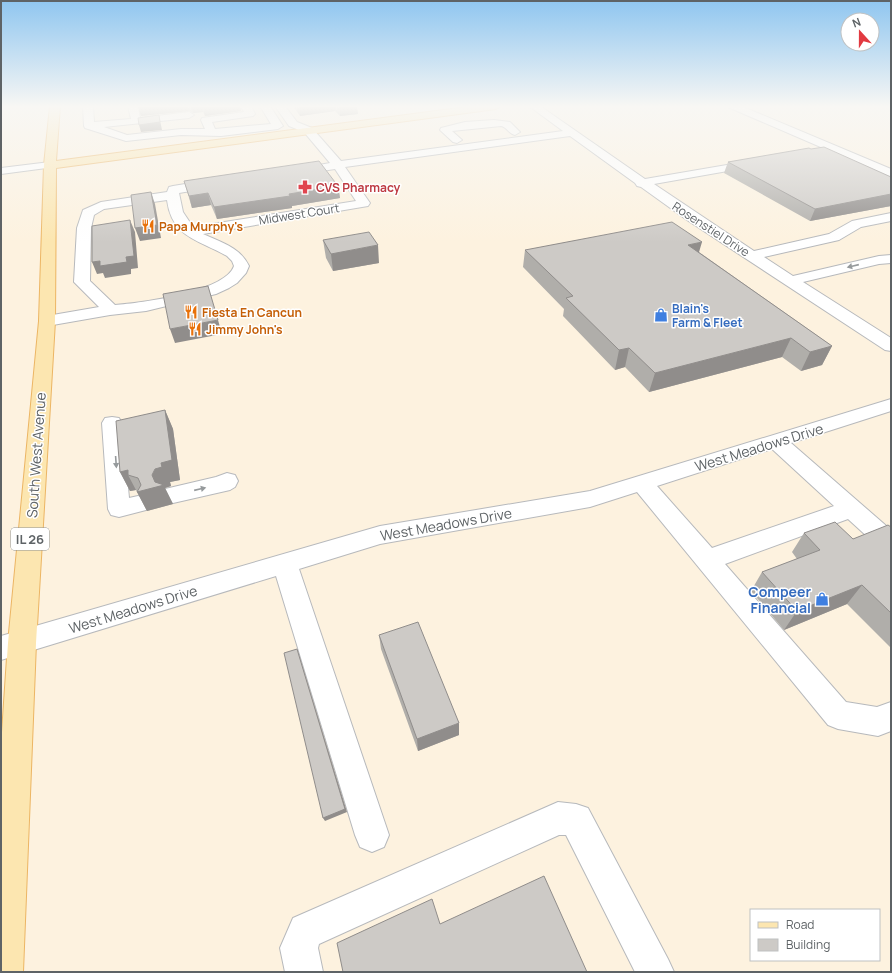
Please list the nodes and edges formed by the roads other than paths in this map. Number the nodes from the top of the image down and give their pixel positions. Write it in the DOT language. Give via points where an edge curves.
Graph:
graph roads {
  1 [pos="51,151"];
  2 [pos="150,151"];
  3 [pos="326,151"];
  4 [pos="441,151"];
  5 [pos="596,151"];
  6 [pos="822,151"];
  7 [pos="842,151"];
  8 [pos="789,157"];
  9 [pos="770,161"];
  10 [pos="50,165"];
  11 [pos="338,166"];
  12 [pos="1,171"];
  13 [pos="891,173"];
  14 [pos="285,174"];
  15 [pos="230,181"];
  16 [pos="641,183"];
  17 [pos="173,195"];
  18 [pos="891,217"];
  19 [pos="190,232"];
  20 [pos="752,256"];
  21 [pos="891,258"];
  22 [pos="790,281"];
  23 [pos="111,310"];
  24 [pos="47,321"];
  25 [pos="891,346"];
  26 [pos="891,405"];
  27 [pos="112,423"];
  28 [pos="776,441"];
  29 [pos="227,481"];
  30 [pos="642,483"];
  31 [pos="173,495"];
  32 [pos="138,504"];
  33 [pos="852,510"];
  34 [pos="891,544"];
  35 [pos="707,560"];
  36 [pos="285,564"];
  37 [pos="11,646"];
  38 [pos="891,716"];
  39 [pos="372,835"];
  40 [pos="4,972"];
  41 [pos="304,972"];
  42 [pos="655,972"];
  1 -- 10 [label="main road, South West Avenue / IL 26"];
  2 -- 10 [label="main road"];
  3 -- 11 [label="street, Midwest Court"];
  4 -- 11 [label="street"];
  5 -- 16 [label="street, Rosenstiel Drive"];
  6 -- 8 [label="street"];
  7 -- 13 [label="street"];
  9 -- 16 [label="street"];
  10 -- 12 [label="street"];
  10 -- 24 [label="main road, South West Avenue / IL 26"];
  11 -- 14 [label="street"];
  11 -- 19 [label="street, Midwest Court" via="364,203"];
  15 -- 17 [label="street" via="173,190"];
  16 -- 20 [label="street, Rosenstiel Drive"];
  17 -- 19 [label="street" via="172,200 178,216"];
  17 -- 23 [label="street" via="101,206 88,213 84,228 82,282"];
  18 -- 20 [label="street" via="857,224 834,237"];
  19 -- 23 [label="street" via="235,255 241,262 241,270 233,280 216,290 137,308"];
  20 -- 22 [label="street, Rosenstiel Drive"];
  21 -- 22 [label="street, one-way"];
  22 -- 25 [label="street, Rosenstiel Drive"];
  23 -- 24 [label="street"];
  24 -- 37 [label="main road, South West Avenue / IL 26"];
  26 -- 28 [label="street, West Meadows Drive"];
  27 -- 32 [label="street, one-way" via="119,509"];
  28 -- 30 [label="street, West Meadows Drive"];
  28 -- 33 [label="street"];
  31 -- 29 [label="street, one-way"];
  30 -- 35 [label="street"];
  30 -- 36 [label="street, West Meadows Drive" via="590,500 380,535"];
  33 -- 34 [label="street"];
  33 -- 35 [label="street"];
  35 -- 38 [label="street" via="838,714 878,722"];
  36 -- 37 [label="street, West Meadows Drive"];
  36 -- 39 [label="street"];
  37 -- 40 [label="main road, South West Avenue / IL 26"];
  41 -- 42 [label="street" via="299,948 306,931 558,818 576,820"];
}
